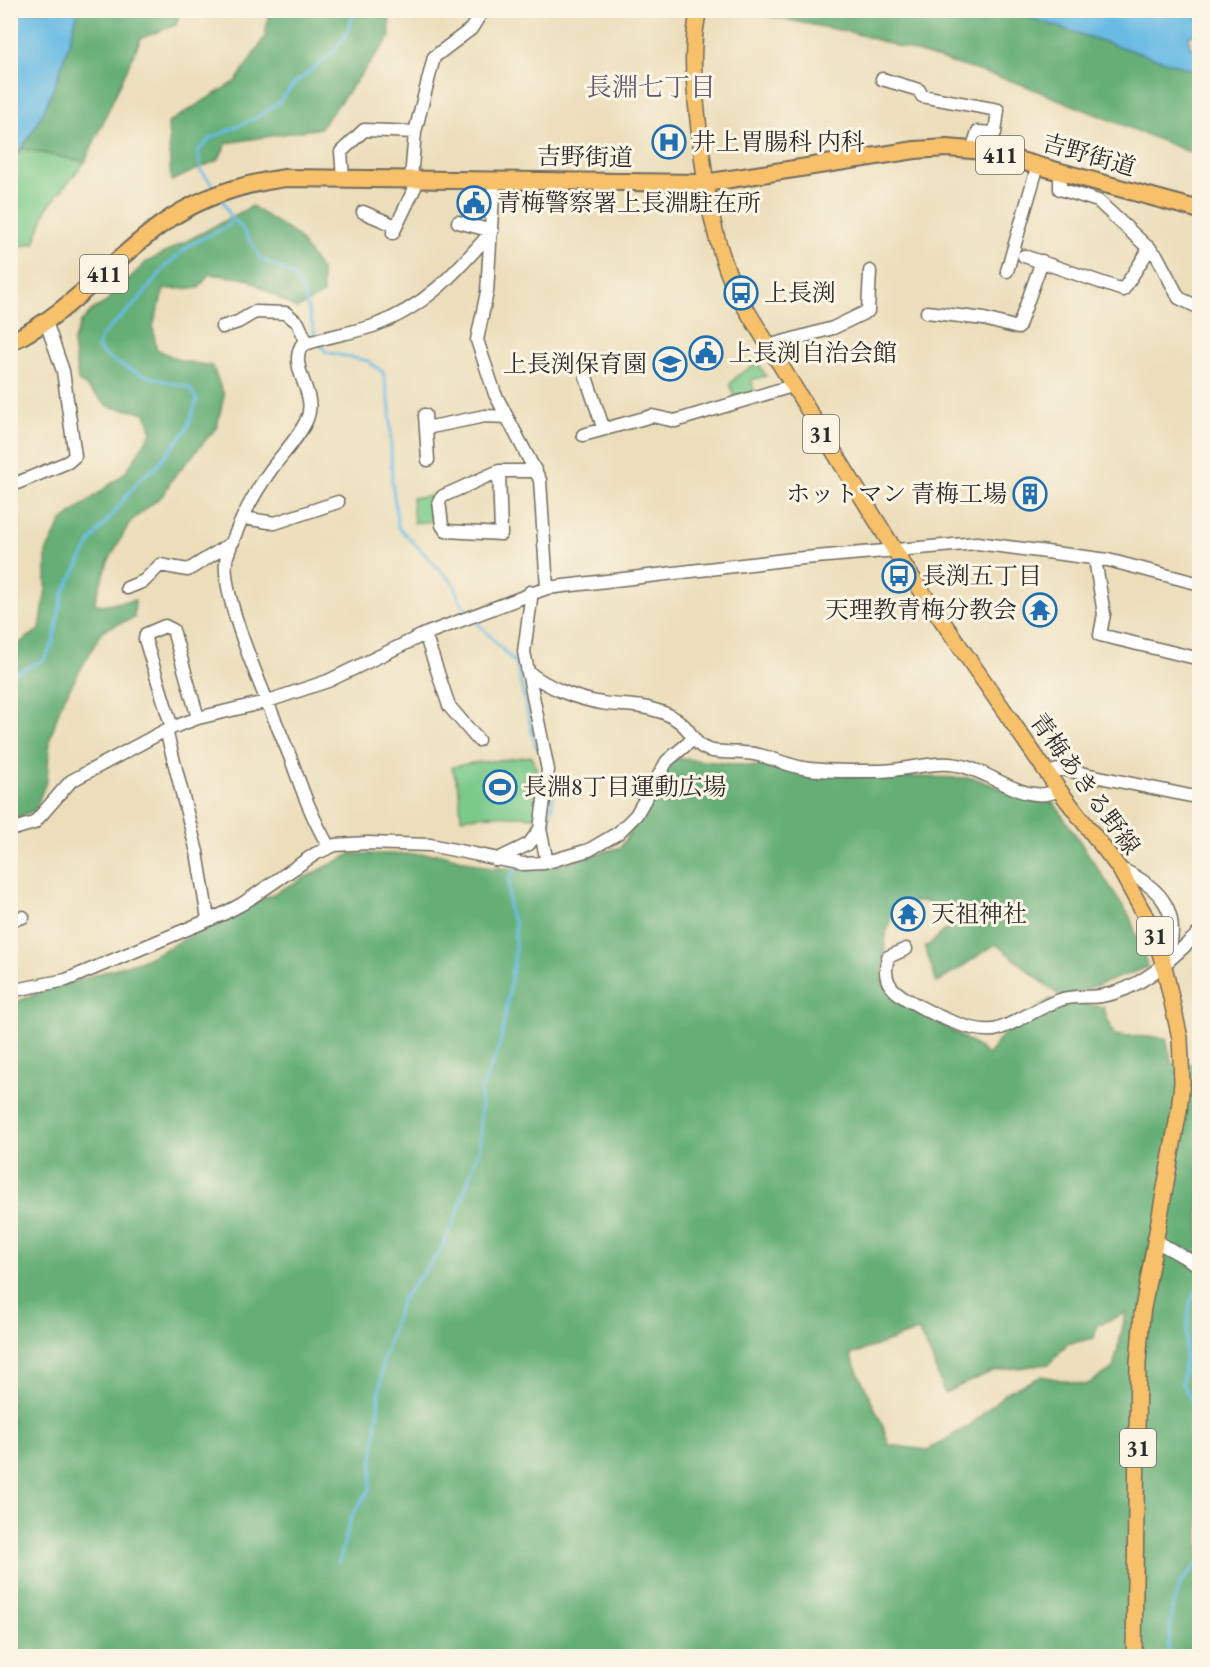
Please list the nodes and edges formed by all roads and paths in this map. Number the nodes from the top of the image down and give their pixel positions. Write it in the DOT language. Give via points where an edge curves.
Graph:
graph roads {
  1 [pos="483,10"];
  2 [pos="699,10"];
  3 [pos="882,79"];
  4 [pos="415,132"];
  5 [pos="972,149"];
  6 [pos="1038,165"];
  7 [pos="1060,172"];
  8 [pos="343,178"];
  9 [pos="415,179"];
  10 [pos="494,180"];
  11 [pos="705,183"];
  12 [pos="1200,210"];
  13 [pos="363,212"];
  14 [pos="458,222"];
  15 [pos="492,231"];
  16 [pos="1150,248"];
  17 [pos="1024,256"];
  18 [pos="1042,261"];
  19 [pos="1007,271"];
  20 [pos="870,272"];
  21 [pos="1200,308"];
  22 [pos="927,312"];
  23 [pos="46,322"];
  24 [pos="222,327"];
  25 [pos="312,341"];
  26 [pos="10,342"];
  27 [pos="768,346"];
  28 [pos="586,377"];
  29 [pos="792,386"];
  30 [pos="506,417"];
  31 [pos="603,427"];
  32 [pos="583,435"];
  33 [pos="428,460"];
  34 [pos="499,471"];
  35 [pos="536,471"];
  36 [pos="10,486"];
  37 [pos="338,502"];
  38 [pos="244,518"];
  39 [pos="233,542"];
  40 [pos="896,551"];
  41 [pos="1095,559"];
  42 [pos="1200,584"];
  43 [pos="127,588"];
  44 [pos="547,588"];
  45 [pos="530,592"];
  46 [pos="425,634"];
  47 [pos="1200,659"];
  48 [pos="527,671"];
  49 [pos="265,702"];
  50 [pos="198,718"];
  51 [pos="169,729"];
  52 [pos="478,740"];
  53 [pos="693,740"];
  54 [pos="1048,773"];
  55 [pos="1059,790"];
  56 [pos="1200,798"];
  57 [pos="540,829"];
  58 [pos="10,830"];
  59 [pos="329,846"];
  60 [pos="495,860"];
  61 [pos="547,862"];
  62 [pos="1119,868"];
  63 [pos="23,917"];
  64 [pos="208,919"];
  65 [pos="10,920"];
  66 [pos="1200,932"];
  67 [pos="906,949"];
  68 [pos="1164,966"];
  69 [pos="10,991"];
  70 [pos="1154,1240"];
  71 [pos="1198,1265"];
  72 [pos="1134,1656"];
  1 -- 4 [label="street" via="471,29 434,57"];
  2 -- 11 [label="main road, 青梅あきる野線 / 31" via="693,63"];
  3 -- 5 [label="street" via="918,90 922,96 999,110 995,133 978,132"];
  4 -- 8 [label="street" via="364,130 341,152"];
  4 -- 9 [label="street"];
  5 -- 6 [label="highway, 吉野街道 / 411"];
  5 -- 11 [label="highway, 吉野街道 / 411" via="915,150"];
  6 -- 7 [label="highway, 吉野街道 / 411"];
  6 -- 19 [label="street"];
  7 -- 12 [label="highway, 吉野街道 / 411"];
  7 -- 16 [label="street" via="1060,189 1098,201"];
  8 -- 9 [label="highway, 吉野街道 / 411"];
  8 -- 23 [label="highway, 吉野街道 / 411" via="285,178 196,203 149,234"];
  9 -- 10 [label="highway, 吉野街道 / 411"];
  9 -- 13 [label="street" via="395,230"];
  10 -- 11 [label="highway, 吉野街道 / 411"];
  10 -- 15 [label="street"];
  11 -- 27 [label="main road, 青梅あきる野線 / 31" via="722,263"];
  14 -- 15 [label="street"];
  15 -- 25 [label="street" via="443,286 421,301 373,326"];
  15 -- 30 [label="street" via="487,292 477,340"];
  16 -- 18 [label="street" via="1123,290"];
  16 -- 21 [label="street" via="1179,298"];
  17 -- 18 [label="street"];
  18 -- 22 [label="street" via="1018,328"];
  20 -- 27 [label="street" via="868,311 833,328"];
  23 -- 26 [label="highway, 吉野街道 / 411"];
  23 -- 36 [label="street" via="63,371 75,456"];
  24 -- 25 [label="street" via="255,312 286,313"];
  25 -- 38 [label="street" via="301,346 296,363 312,407 306,422 260,486"];
  27 -- 29 [label="main road, 青梅あきる野線 / 31"];
  28 -- 31 [label="street"];
  29 -- 31 [label="street" via="675,421 652,416"];
  29 -- 40 [label="main road, 青梅あきる野線 / 31"];
  30 -- 33 [label="street" via="426,421"];
  30 -- 35 [label="street"];
  31 -- 32 [label="street"];
  34 -- 34 [label="street" via="443,496 439,501 446,531 501,534"];
  34 -- 35 [label="street"];
  35 -- 44 [label="street" via="540,480"];
  37 -- 38 [label="street" via="275,523"];
  38 -- 39 [label="street"];
  39 -- 43 [label="street" via="188,570 160,565 144,580"];
  39 -- 49 [label="street" via="226,560 226,576"];
  40 -- 41 [label="street" via="976,543"];
  40 -- 44 [label="street" via="762,562"];
  40 -- 54 [label="main road, 青梅あきる野線 / 31"];
  41 -- 42 [label="street"];
  41 -- 47 [label="street" via="1104,614 1100,635"];
  44 -- 45 [label="street"];
  45 -- 46 [label="street"];
  45 -- 48 [label="street" via="524,652"];
  46 -- 49 [label="street" via="328,681"];
  46 -- 52 [label="street" via="448,706"];
  48 -- 53 [label="street" via="538,680 580,698 666,714 686,728"];
  48 -- 57 [label="street" via="548,769"];
  49 -- 50 [label="street"];
  49 -- 59 [label="street" via="310,814"];
  50 -- 51 [label="street"];
  50 -- 51 [label="street" via="173,630 165,626 146,634 145,639"];
  51 -- 58 [label="street" via="71,781 34,824"];
  51 -- 64 [label="street" via="198,852"];
  53 -- 55 [label="street" via="709,750 765,756 803,768 876,771 942,763 970,767 1037,795"];
  53 -- 61 [label="street" via="667,761 642,808 618,833 589,850"];
  54 -- 55 [label="main road, 青梅あきる野線 / 31"];
  54 -- 56 [label="street" via="1061,769"];
  55 -- 62 [label="main road, 青梅あきる野線 / 31"];
  57 -- 60 [label="street" via="529,844"];
  57 -- 61 [label="street"];
  59 -- 60 [label="street" via="430,845"];
  59 -- 64 [label="street" via="242,904"];
  60 -- 61 [label="street" via="517,864"];
  62 -- 68 [label="main road, 青梅あきる野線 / 31" via="1153,930"];
  62 -- 68 [label="street" via="1143,879 1168,908 1173,942"];
  63 -- 65 [label="street"];
  64 -- 69 [label="street" via="66,980"];
  66 -- 68 [label="street"];
  67 -- 68 [label="street" via="888,957 888,986 930,1012 980,1030 996,1030 1062,999 1103,996"];
  68 -- 70 [label="main road, 青梅あきる野線 / 31" via="1180,1038 1182,1082"];
  70 -- 71 [label="street"];
  70 -- 72 [label="main road, 青梅あきる野線 / 31" via="1138,1363"];
}
